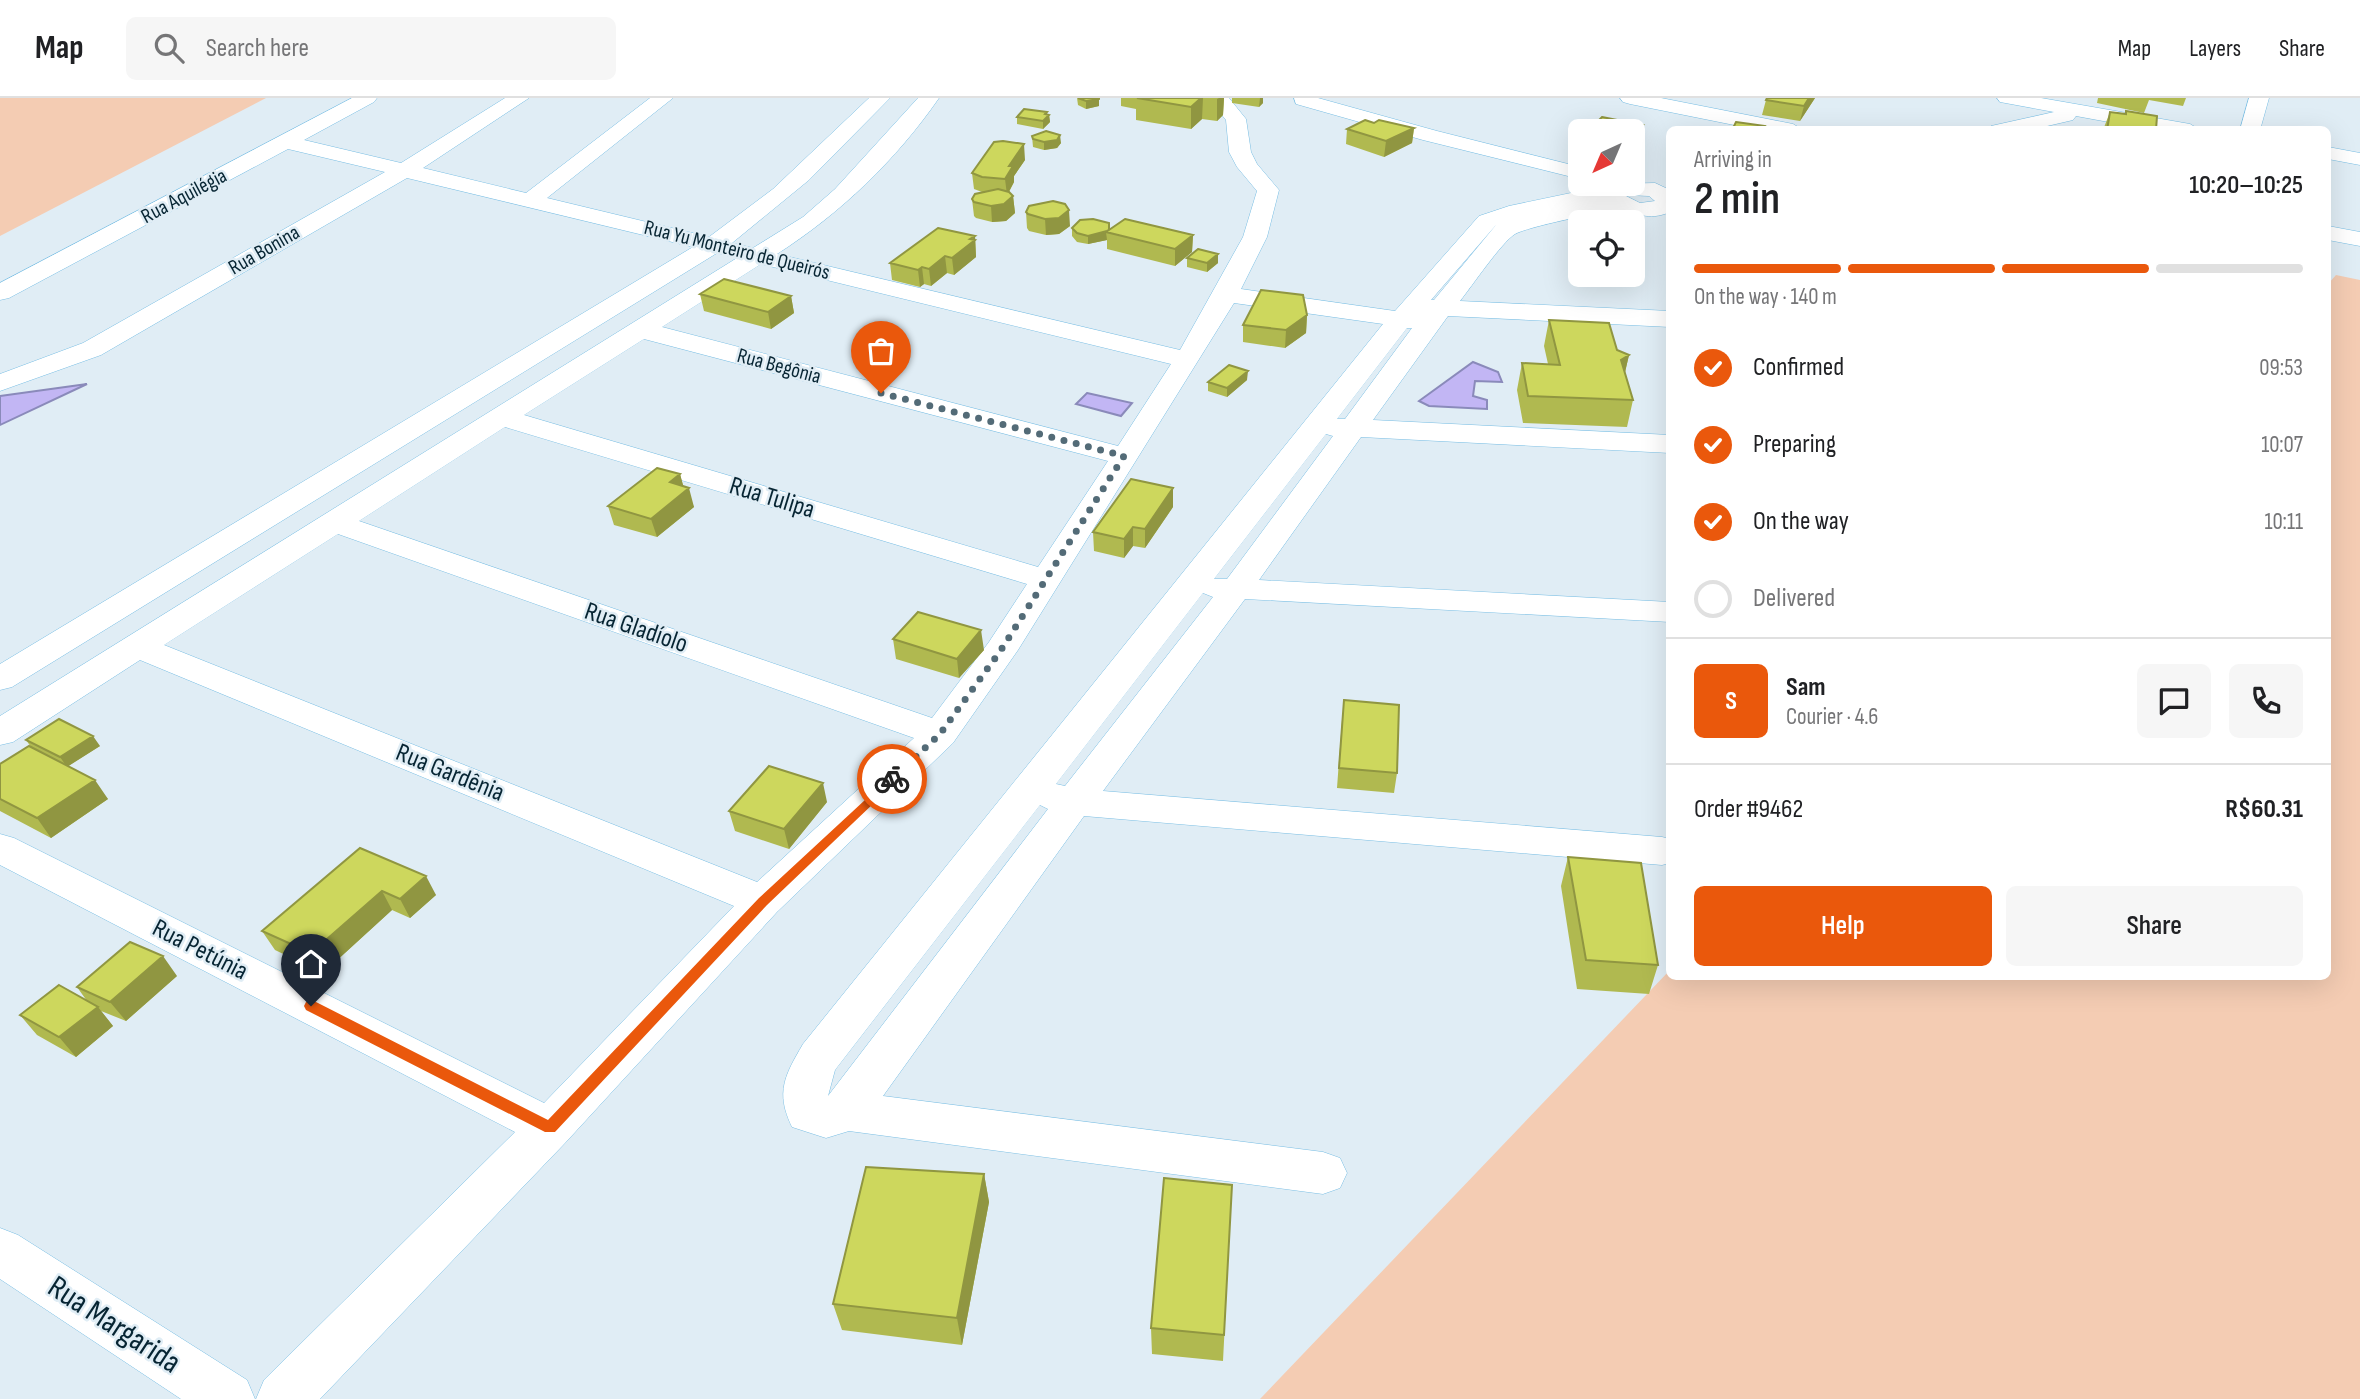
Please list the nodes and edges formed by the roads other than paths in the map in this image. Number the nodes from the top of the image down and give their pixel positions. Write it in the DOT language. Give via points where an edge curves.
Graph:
graph roads {
  1 [pos="367,98"];
  2 [pos="519,98"];
  3 [pos="663,98"];
  4 [pos="880,98"];
  5 [pos="929,98"];
  6 [pos="1218,98"];
  7 [pos="1630,98"];
  8 [pos="2010,98"];
  9 [pos="2259,98"];
  10 [pos="1303,100"];
  11 [pos="2084,112"];
  12 [pos="2117,117"];
  13 [pos="1773,126"];
  14 [pos="2017,126"];
  15 [pos="2073,126"];
  16 [pos="2168,126"];
  17 [pos="2251,126"];
  18 [pos="286,142"];
  19 [pos="2331,154"];
  20 [pos="2360,159"];
  21 [pos="405,170"];
  22 [pos="1568,170"];
  23 [pos="1649,196"];
  24 [pos="531,200"];
  25 [pos="2331,234"];
  26 [pos="2360,239"];
  27 [pos="715,244"];
  28 [pos="759,256"];
  29 [pos="0,293"];
  30 [pos="1226,294"];
  31 [pos="1421,314"];
  32 [pos="1666,319"];
  33 [pos="638,329"];
  34 [pos="1187,360"];
  35 [pos="0,383"];
  36 [pos="500,417"];
  37 [pos="1318,425"];
  38 [pos="1352,429"];
  39 [pos="1666,444"];
  40 [pos="1124,456"];
  41 [pos="332,522"];
  42 [pos="1045,579"];
  43 [pos="1189,587"];
  44 [pos="1236,589"];
  45 [pos="1666,612"];
  46 [pos="136,646"];
  47 [pos="0,679"];
  48 [pos="0,733"];
  49 [pos="940,734"];
  50 [pos="1052,797"];
  51 [pos="0,848"];
  52 [pos="1662,851"];
  53 [pos="763,901"];
  54 [pos="550,1128"];
  55 [pos="1323,1173"];
  56 [pos="0,1251"];
  57 [pos="228,1399"];
  58 [pos="283,1399"];
  1 -- 18 [label="street, Rua Aquilégia"];
  2 -- 21 [label="street, Rua Bonina"];
  3 -- 24 [label="street"];
  4 -- 27 [label="street" via="796,181"];
  5 -- 28 [label="street" via="845,193"];
  6 -- 30 [label="street" via="1236,119 1240,152 1248,167 1268,190 1255,236"];
  7 -- 13 [label="street"];
  8 -- 11 [label="street"];
  9 -- 17 [label="street"];
  10 -- 22 [label="street"];
  11 -- 12 [label="street"];
  11 -- 14 [label="street"];
  12 -- 15 [label="street"];
  12 -- 16 [label="street"];
  18 -- 21 [label="street, Rua Yu Monteiro de Queirós"];
  18 -- 29 [label="street, Rua Aquilégia"];
  19 -- 20 [label="street"];
  21 -- 24 [label="street, Rua Yu Monteiro de Queirós"];
  21 -- 35 [label="street, Rua Bonina" via="92,349"];
  23 -- 31 [label="street" via="1508,227"];
  24 -- 27 [label="street, Rua Yu Monteiro de Queirós"];
  25 -- 26 [label="street"];
  27 -- 28 [label="street, Rua Yu Monteiro de Queirós"];
  27 -- 47 [label="street"];
  28 -- 33 [label="street"];
  28 -- 34 [label="street, Rua Yu Monteiro de Queirós"];
  30 -- 31 [label="street"];
  30 -- 34 [label="street"];
  31 -- 32 [label="street"];
  31 -- 37 [label="street"];
  31 -- 38 [label="street"];
  33 -- 36 [label="street"];
  33 -- 40 [label="street, Rua Begônia"];
  34 -- 40 [label="street"];
  36 -- 41 [label="street"];
  36 -- 42 [label="street, Rua Tulipa"];
  37 -- 38 [label="street"];
  37 -- 43 [label="street"];
  38 -- 39 [label="street"];
  38 -- 44 [label="street"];
  40 -- 42 [label="street"];
  41 -- 46 [label="street"];
  41 -- 49 [label="street, Rua Gladíolo"];
  42 -- 49 [label="street"];
  43 -- 44 [label="street"];
  43 -- 50 [label="street"];
  44 -- 45 [label="street"];
  44 -- 50 [label="street"];
  46 -- 48 [label="street"];
  46 -- 53 [label="street, Rua Gardênia"];
  49 -- 53 [label="street"];
  50 -- 52 [label="street"];
  50 -- 55 [label="street" via="818,1057 805,1090 803,1102 808,1113 824,1120 844,1111"];
  51 -- 54 [label="street, Rua Petúnia"];
  53 -- 54 [label="street"];
  54 -- 58 [label="street"];
  56 -- 57 [label="street, Rua Margarida"];
}
